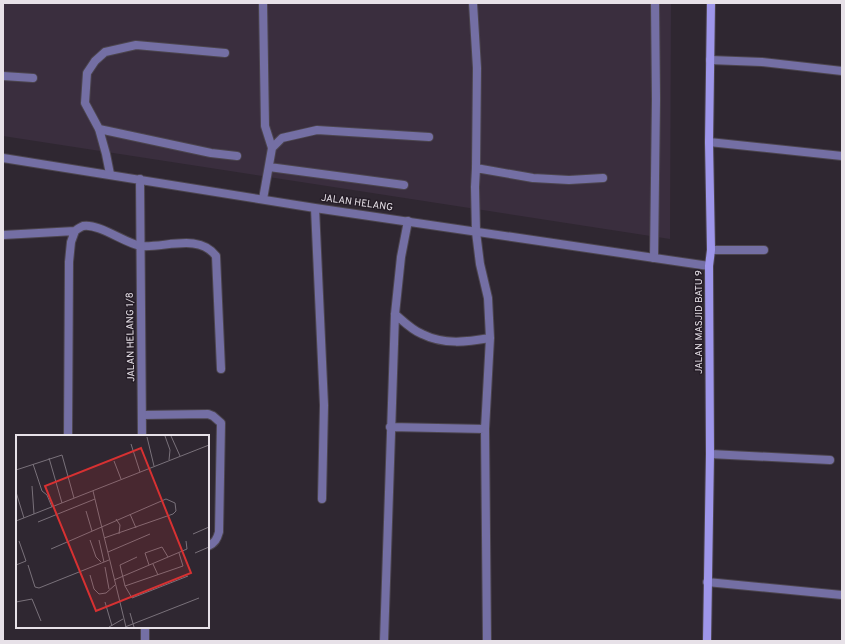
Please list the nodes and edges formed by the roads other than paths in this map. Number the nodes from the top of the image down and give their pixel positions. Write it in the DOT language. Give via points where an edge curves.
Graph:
graph roads {
  1 [pos="263,3"];
  2 [pos="473,3"];
  3 [pos="655,3"];
  4 [pos="711,3"];
  5 [pos="225,53"];
  6 [pos="710,60"];
  7 [pos="842,72"];
  8 [pos="3,76"];
  9 [pos="33,78"];
  10 [pos="99,129"];
  11 [pos="429,136"];
  12 [pos="709,142"];
  13 [pos="272,148"];
  14 [pos="237,156"];
  15 [pos="842,156"];
  16 [pos="3,158"];
  17 [pos="269,167"];
  18 [pos="476,168"];
  19 [pos="110,174"];
  20 [pos="603,178"];
  21 [pos="140,179"];
  22 [pos="404,185"];
  23 [pos="263,199"];
  24 [pos="315,208"];
  25 [pos="408,221"];
  26 [pos="75,231"];
  27 [pos="476,232"];
  28 [pos="3,235"];
  29 [pos="140,242"];
  30 [pos="711,250"];
  31 [pos="764,250"];
  32 [pos="654,258"];
  33 [pos="709,266"];
  34 [pos="395,314"];
  35 [pos="490,338"];
  36 [pos="222,369"];
  37 [pos="142,415"];
  38 [pos="390,427"];
  39 [pos="485,428"];
  40 [pos="68,435"];
  41 [pos="142,435"];
  42 [pos="710,454"];
  43 [pos="830,460"];
  44 [pos="322,499"];
  45 [pos="209,546"];
  46 [pos="707,582"];
  47 [pos="842,595"];
  48 [pos="145,628"];
  49 [pos="145,641"];
  50 [pos="384,641"];
  51 [pos="487,641"];
  52 [pos="707,641"];
  1 -- 13 [label="street" via="265,126"];
  2 -- 18 [label="street" via="477,68"];
  3 -- 32 [label="street"];
  4 -- 6 [label="main road, JALAN MASJID BATU 9"];
  5 -- 10 [label="street" via="136,45 105,52 87,73 85,86 85,103"];
  6 -- 7 [label="street" via="762,62"];
  6 -- 12 [label="main road, JALAN MASJID BATU 9"];
  8 -- 9 [label="street"];
  10 -- 14 [label="street" via="211,153"];
  10 -- 19 [label="street"];
  11 -- 13 [label="street" via="316,130 282,138"];
  12 -- 15 [label="street"];
  12 -- 30 [label="main road, JALAN MASJID BATU 9"];
  13 -- 17 [label="street"];
  16 -- 19 [label="street, JALAN HELANG"];
  17 -- 22 [label="street"];
  17 -- 23 [label="street"];
  18 -- 20 [label="street" via="533,178"];
  18 -- 27 [label="street"];
  19 -- 21 [label="street, JALAN HELANG"];
  21 -- 23 [label="street, JALAN HELANG"];
  21 -- 29 [label="street, JALAN HELANG 1/8"];
  23 -- 24 [label="street, JALAN HELANG"];
  24 -- 25 [label="street, JALAN HELANG"];
  24 -- 44 [label="street" via="324,405"];
  25 -- 27 [label="street, JALAN HELANG"];
  25 -- 34 [label="street" via="400,257"];
  26 -- 28 [label="street"];
  26 -- 29 [label="street" via="83,226 97,228"];
  26 -- 40 [label="street" via="69,262"];
  27 -- 32 [label="street, JALAN HELANG"];
  27 -- 35 [label="street" via="488,298"];
  29 -- 36 [label="street" via="192,244 212,250 216,256"];
  29 -- 37 [label="street, JALAN HELANG 1/8"];
  30 -- 31 [label="street"];
  30 -- 33 [label="main road, JALAN MASJID BATU 9"];
  32 -- 33 [label="street, JALAN HELANG"];
  33 -- 42 [label="main road, JALAN MASJID BATU 9"];
  34 -- 35 [label="street" via="422,334 443,341 469,342"];
  34 -- 38 [label="street"];
  35 -- 39 [label="street"];
  37 -- 41 [label="street, JALAN HELANG 1/8"];
  37 -- 45 [label="street" via="208,414 221,423 219,532 218,538"];
  38 -- 39 [label="street"];
  38 -- 50 [label="street"];
  39 -- 51 [label="street"];
  42 -- 43 [label="street"];
  42 -- 46 [label="main road, JALAN MASJID BATU 9"];
  46 -- 47 [label="street"];
  46 -- 52 [label="main road, JALAN MASJID BATU 9"];
  48 -- 49 [label="street"];
}
